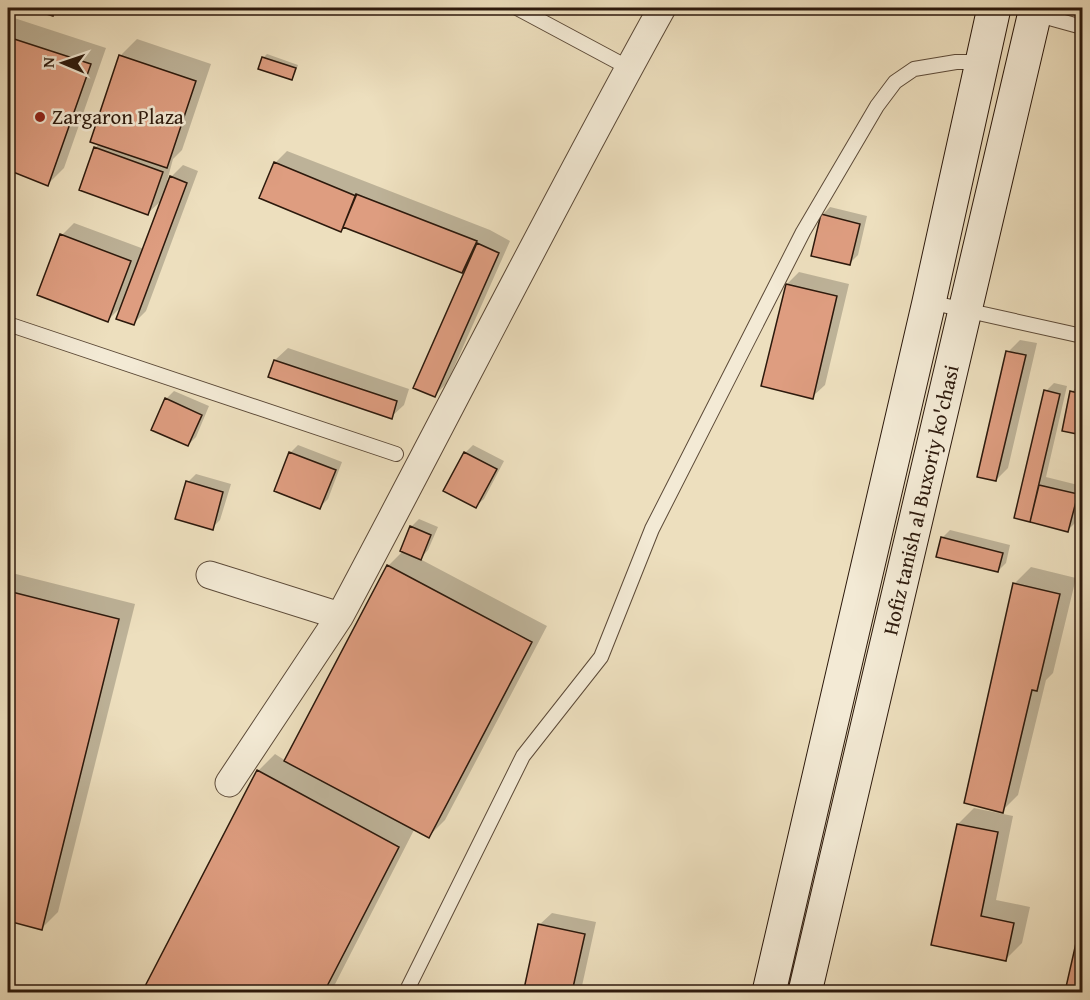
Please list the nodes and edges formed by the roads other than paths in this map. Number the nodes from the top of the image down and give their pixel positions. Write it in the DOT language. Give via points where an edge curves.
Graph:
graph roads {
  1 [pos="517,8"];
  2 [pos="662,8"];
  3 [pos="994,8"];
  4 [pos="1035,10"];
  5 [pos="1083,27"];
  6 [pos="982,62"];
  7 [pos="629,68"];
  8 [pos="929,302"];
  9 [pos="966,308"];
  10 [pos="8,324"];
  11 [pos="1083,336"];
  12 [pos="396,454"];
  13 [pos="210,575"];
  14 [pos="340,616"];
  15 [pos="229,783"];
  16 [pos="406,993"];
  17 [pos="769,993"];
  18 [pos="805,993"];
  1 -- 7 [label="lane"];
  2 -- 7 [label="street"];
  3 -- 6 [label="main road, Hofiz tanish al Buxoriy ko'chasi"];
  4 -- 5 [label="lane"];
  4 -- 9 [label="main road, Hofiz tanish al Buxoriy ko'chasi"];
  6 -- 8 [label="main road, Hofiz tanish al Buxoriy ko'chasi"];
  6 -- 16 [label="lane" via="914,69 895,82 877,106 803,232 652,529 601,657 523,756"];
  7 -- 14 [label="street"];
  8 -- 9 [label="lane"];
  8 -- 17 [label="main road, Hofiz tanish al Buxoriy ko'chasi"];
  9 -- 11 [label="lane"];
  9 -- 18 [label="main road, Hofiz tanish al Buxoriy ko'chasi"];
  10 -- 12 [label="lane"];
  13 -- 14 [label="street"];
  14 -- 15 [label="street"];
}
